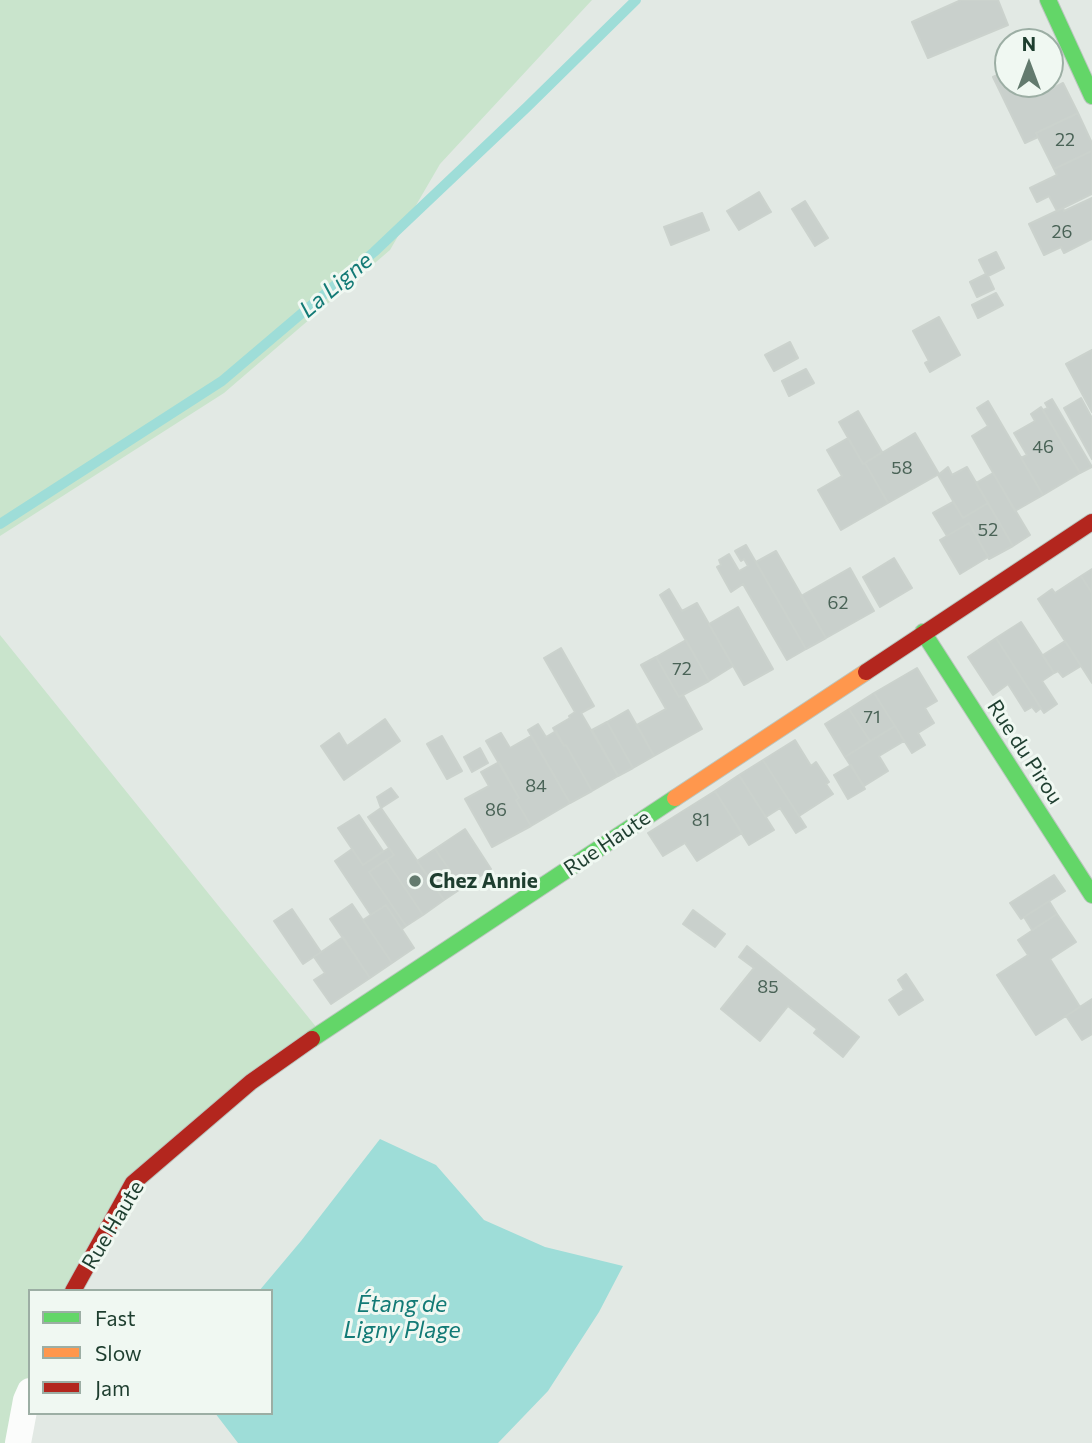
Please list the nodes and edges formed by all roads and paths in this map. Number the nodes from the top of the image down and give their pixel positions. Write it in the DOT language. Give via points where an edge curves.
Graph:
graph roads {
  1 [pos="1048,0"];
  2 [pos="1092,96"];
  3 [pos="1092,522"];
  4 [pos="923,632"];
  5 [pos="1092,895"];
  6 [pos="74,1289"];
  7 [pos="28,1396"];
  8 [pos="18,1443"];
  1 -- 2 [label="street"];
  3 -- 4 [label="street, Rue Haute"];
  4 -- 5 [label="street, Rue du Pirou"];
  4 -- 6 [label="street, Rue Haute" via="251,1082 133,1183"];
  7 -- 8 [label="street"];
}
